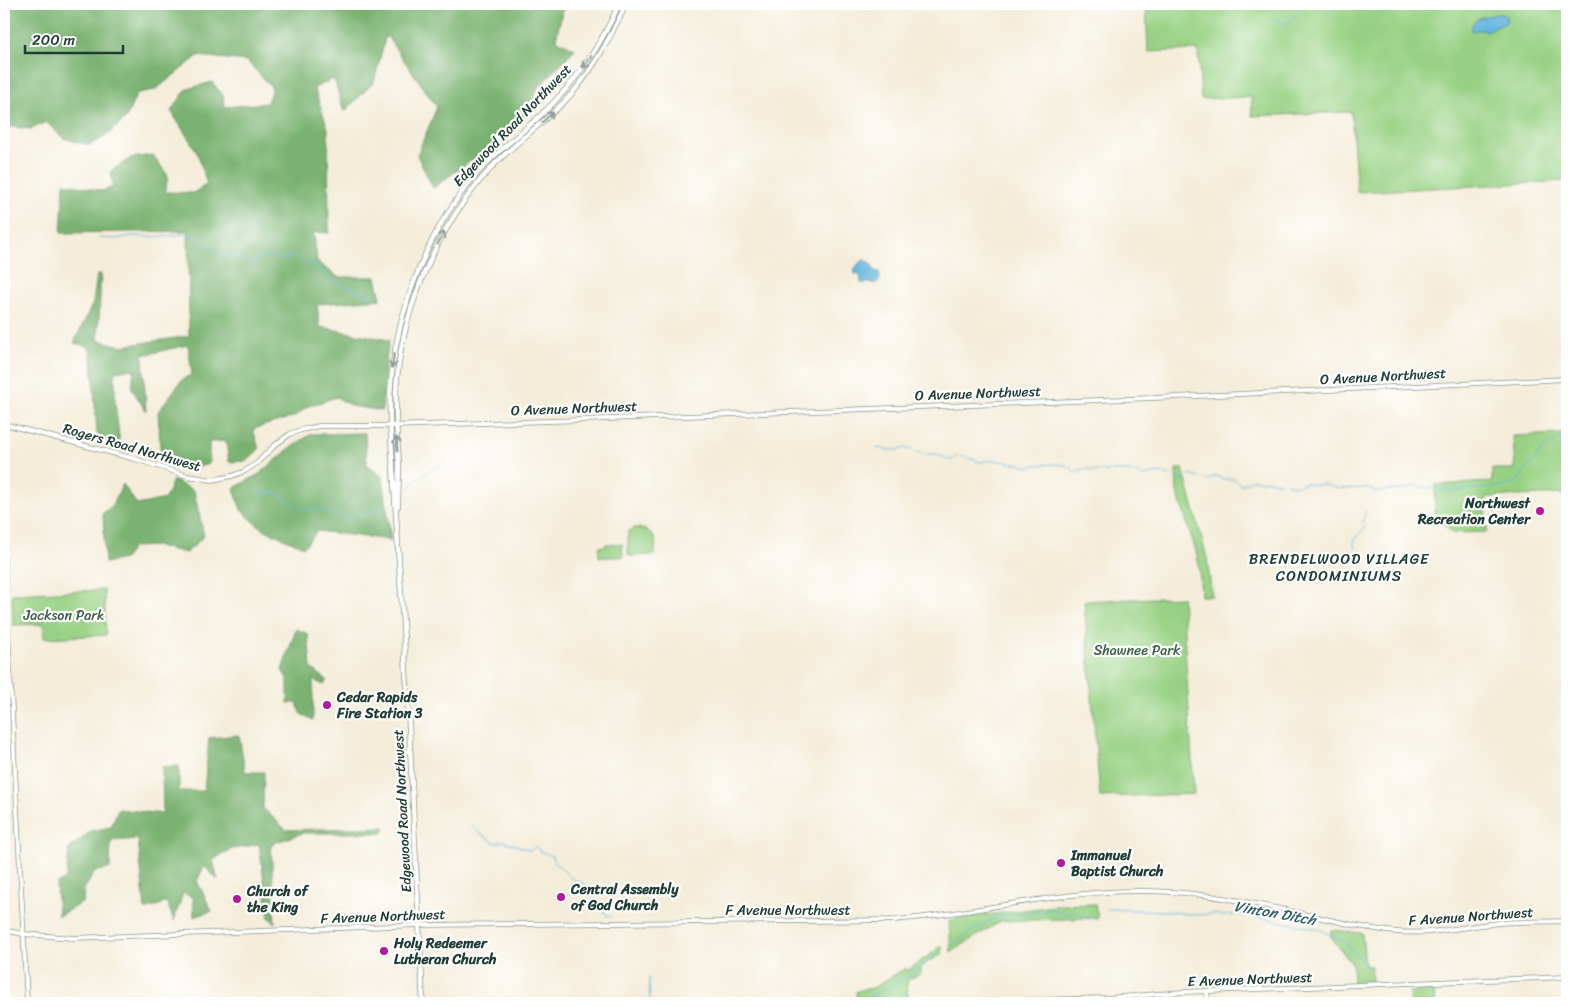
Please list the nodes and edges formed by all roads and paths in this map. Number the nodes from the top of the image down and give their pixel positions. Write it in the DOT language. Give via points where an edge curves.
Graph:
graph roads {
  1 [pos="619,4"];
  2 [pos="626,4"];
  3 [pos="1567,379"];
  4 [pos="4,424"];
  5 [pos="390,426"];
  6 [pos="396,426"];
  7 [pos="398,528"];
  8 [pos="4,556"];
  9 [pos="1567,921"];
  10 [pos="420,925"];
  11 [pos="4,930"];
  12 [pos="23,934"];
  13 [pos="1567,977"];
  14 [pos="1207,992"];
  15 [pos="27,1003"];
  16 [pos="423,1003"];
  17 [pos="934,1003"];
  18 [pos="1208,1003"];
  1 -- 5 [label="main road, Edgewood Road Northwest, one-way" via="602,39 573,81 487,163 460,196 436,234 400,323 390,378"];
  6 -- 2 [label="main road, Edgewood Road Northwest, one-way" via="397,378 406,324 441,236 461,204 492,167 578,86 608,41"];
  3 -- 6 [label="street, O Avenue Northwest" via="1157,398"];
  4 -- 5 [label="street, Rogers Road Northwest" via="212,480 245,471 281,440 301,430 319,426"];
  5 -- 6 [label="street, O Avenue Northwest"];
  5 -- 7 [label="main road, Edgewood Road Northwest"];
  7 -- 6 [label="main road, Edgewood Road Northwest, one-way"];
  7 -- 10 [label="main road, Edgewood Road Northwest"];
  8 -- 12 [label="street"];
  9 -- 10 [label="street, F Avenue Northwest" via="1400,932 1228,898 1147,891 1063,896 895,920"];
  10 -- 12 [label="street, F Avenue Northwest" via="110,937 57,938"];
  10 -- 16 [label="main road, Edgewood Road Northwest"];
  11 -- 12 [label="street, F Avenue Northwest"];
  12 -- 15 [label="street"];
  13 -- 14 [label="street, E Avenue Northwest"];
  14 -- 17 [label="street, E Avenue Northwest"];
  14 -- 18 [label="street"];
}
